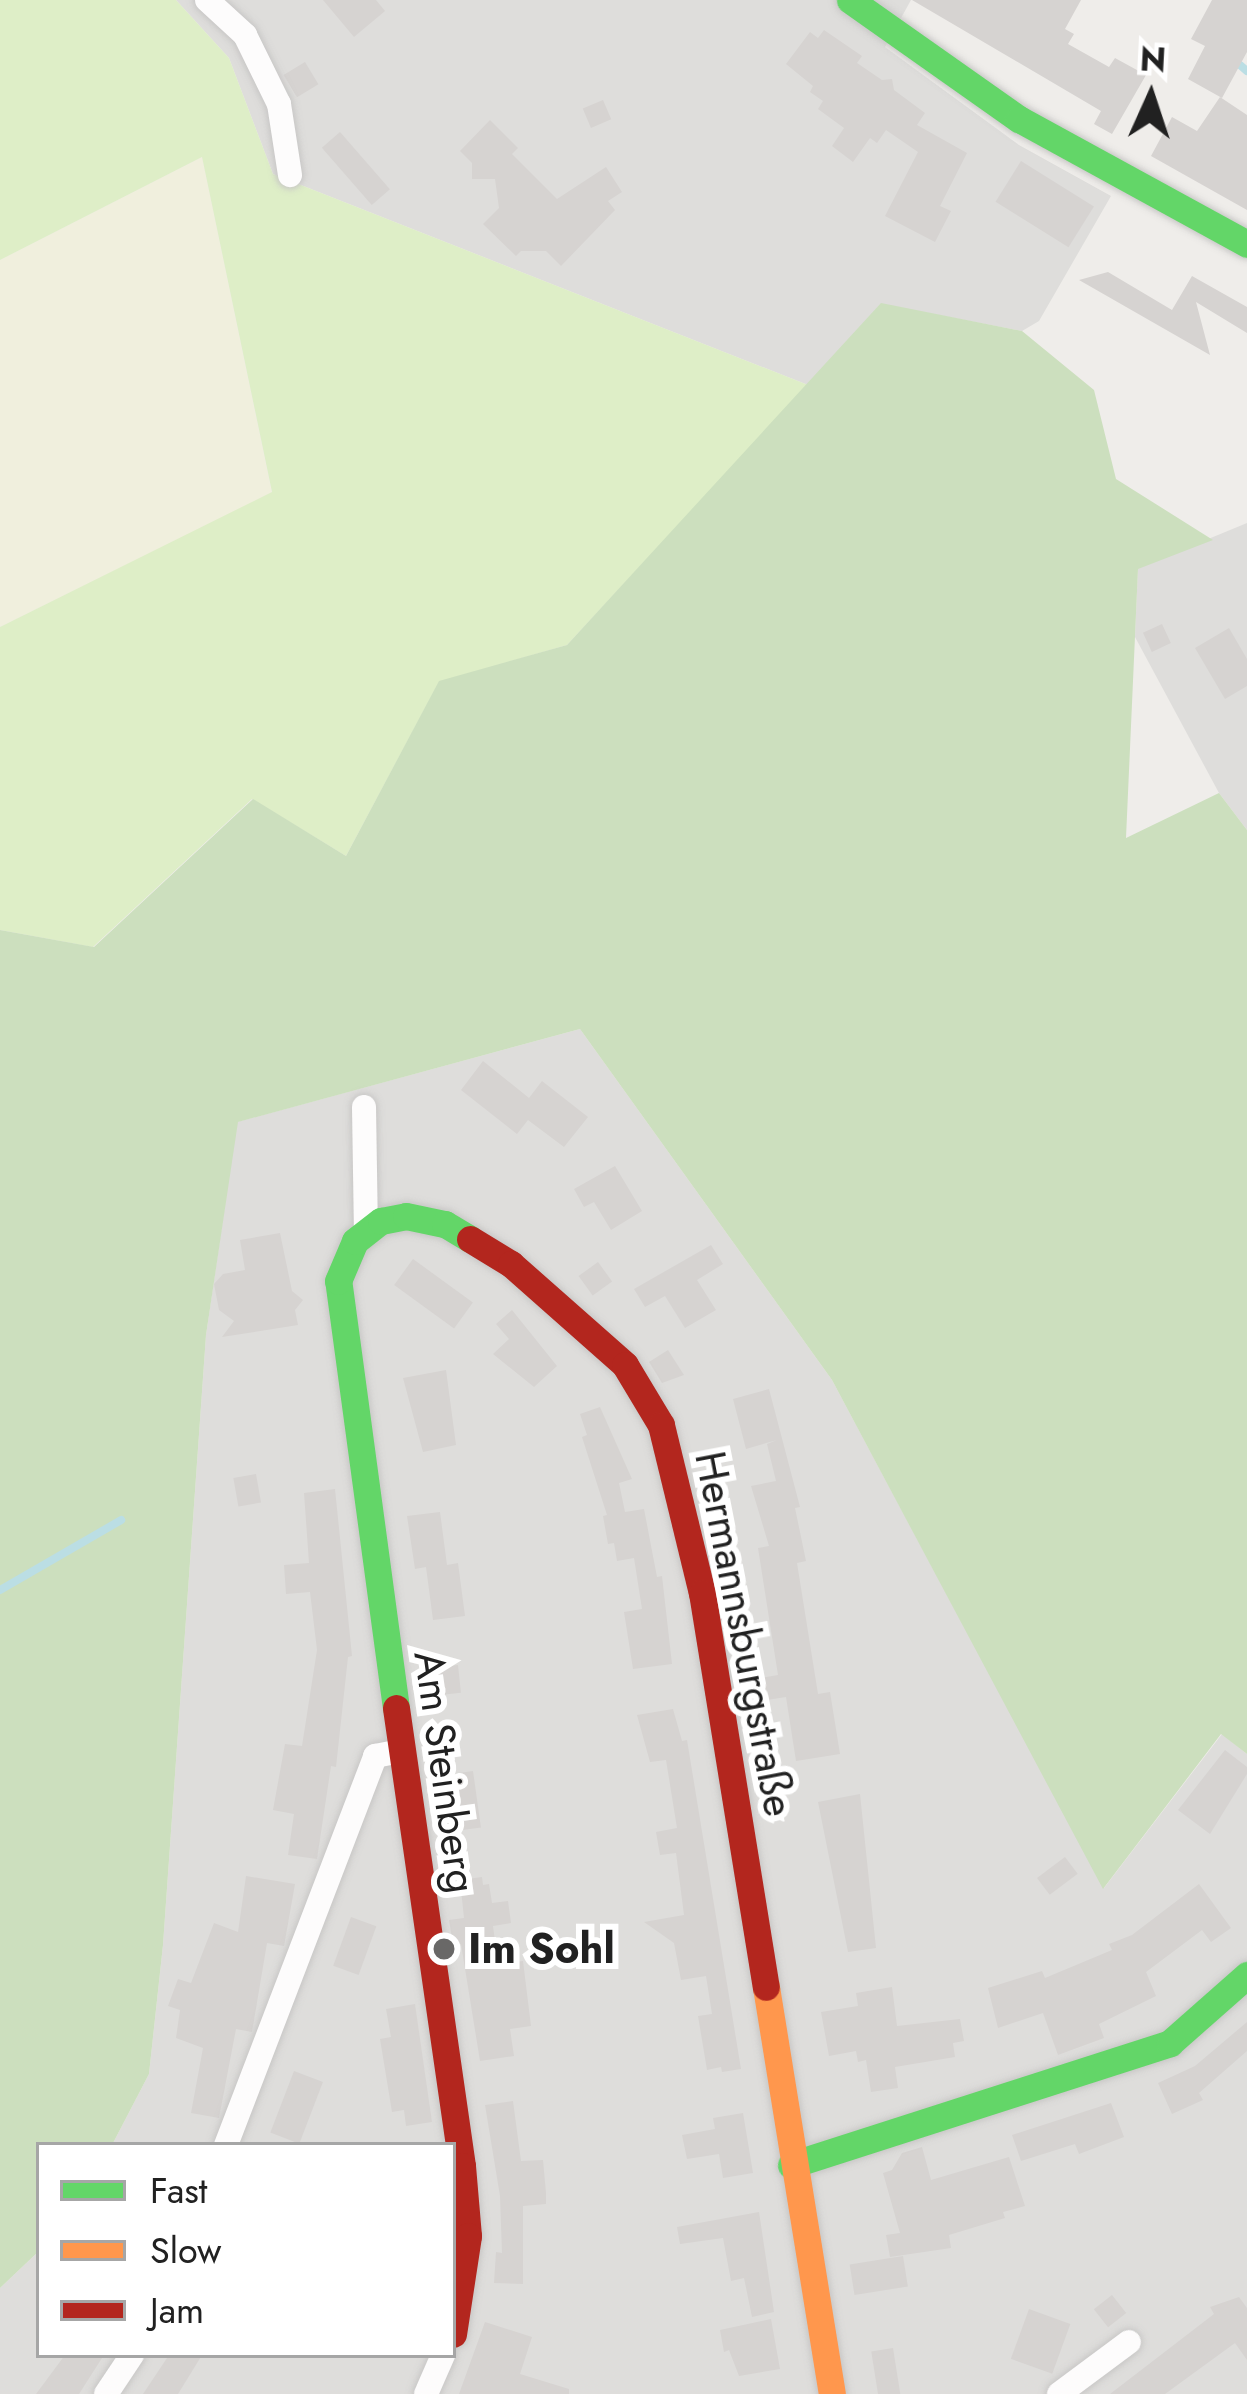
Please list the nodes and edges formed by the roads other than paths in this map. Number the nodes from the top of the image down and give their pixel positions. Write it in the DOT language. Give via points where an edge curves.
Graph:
graph roads {
  1 [pos="207,0"];
  2 [pos="850,0"];
  3 [pos="290,175"];
  4 [pos="1247,244"];
  5 [pos="364,1106"];
  6 [pos="366,1228"];
  7 [pos="400,1750"];
  8 [pos="1247,1976"];
  9 [pos="227,2142"];
  10 [pos="791,2165"];
  11 [pos="456,2314"];
  12 [pos="1129,2342"];
  13 [pos="129,2358"];
  14 [pos="442,2358"];
  15 [pos="106,2394"];
  16 [pos="426,2394"];
  17 [pos="832,2394"];
  18 [pos="1059,2394"];
  1 -- 3 [label="street" via="245,35 279,104"];
  2 -- 4 [label="street" via="1019,119"];
  5 -- 6 [label="street"];
  6 -- 7 [label="street, Am Steinberg" via="346,1255 338,1316"];
  6 -- 10 [label="street, Hermannsburgstraße" via="406,1216 445,1223 511,1264 625,1365 661,1425 702,1593"];
  7 -- 9 [label="street" via="375,1756"];
  7 -- 11 [label="street, Am Steinberg" via="468,2236"];
  8 -- 10 [label="street" via="1170,2042"];
  10 -- 17 [label="street, Hermannsburgstraße"];
  12 -- 18 [label="street"];
  13 -- 15 [label="street"];
  14 -- 16 [label="street"];
}
